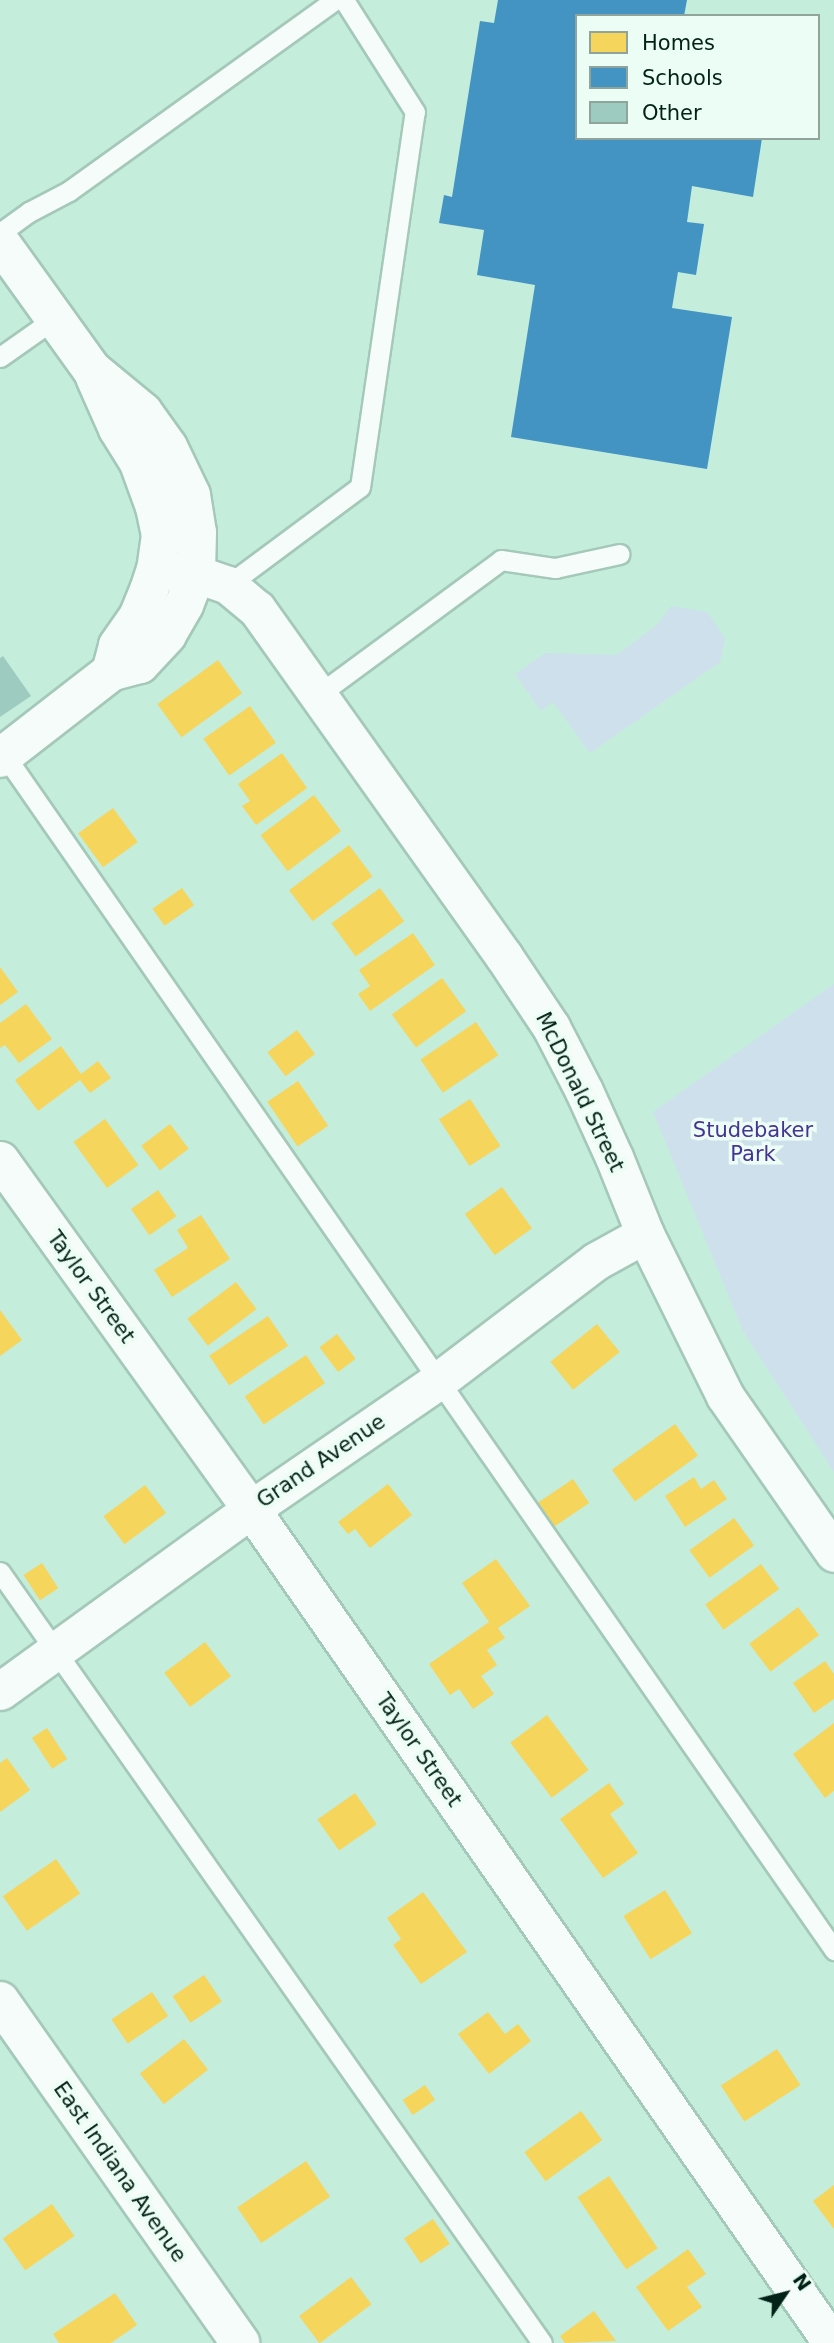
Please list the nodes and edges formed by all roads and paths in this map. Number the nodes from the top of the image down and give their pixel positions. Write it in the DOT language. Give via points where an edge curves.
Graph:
graph roads {
  1 [pos="335,0"];
  2 [pos="344,0"];
  3 [pos="0,233"];
  4 [pos="0,243"];
  5 [pos="54,319"];
  6 [pos="0,357"];
  7 [pos="92,370"];
  8 [pos="620,554"];
  9 [pos="156,569"];
  10 [pos="212,580"];
  11 [pos="111,672"];
  12 [pos="318,695"];
  13 [pos="1,754"];
  14 [pos="0,1160"];
  15 [pos="645,1234"];
  16 [pos="438,1381"];
  17 [pos="251,1509"];
  18 [pos="834,1553"];
  19 [pos="0,1572"];
  20 [pos="55,1651"];
  21 [pos="0,1691"];
  22 [pos="834,1950"];
  23 [pos="0,2001"];
  24 [pos="240,2343"];
  25 [pos="542,2343"];
  26 [pos="832,2343"];
  1 -- 3 [label="lane" via="69,191"];
  2 -- 10 [label="lane" via="415,112 360,487"];
  4 -- 5 [label="street"];
  5 -- 6 [label="lane"];
  5 -- 7 [label="street"];
  7 -- 9 [label="street" via="139,463 155,507 160,535"];
  7 -- 10 [label="street" via="142,412 168,447 191,495"];
  8 -- 12 [label="lane" via="555,568 501,560"];
  9 -- 10 [label="street"];
  9 -- 11 [label="street" via="138,617 118,646"];
  10 -- 11 [label="street" via="184,605 167,635 140,664"];
  10 -- 12 [label="street, McDonald Street" via="257,609"];
  11 -- 13 [label="street"];
  12 -- 15 [label="street, McDonald Street" via="551,1027 614,1157"];
  13 -- 16 [label="lane"];
  14 -- 17 [label="street, Taylor Street"];
  15 -- 16 [label="street, Grand Avenue" via="596,1261"];
  15 -- 18 [label="street, McDonald Street" via="724,1396"];
  16 -- 17 [label="street, Grand Avenue"];
  16 -- 22 [label="lane"];
  17 -- 20 [label="street, Grand Avenue"];
  17 -- 26 [label="street, Taylor Street"];
  19 -- 20 [label="lane"];
  20 -- 21 [label="street, Grand Avenue"];
  20 -- 25 [label="lane"];
  23 -- 24 [label="street, East Indiana Avenue"];
}
